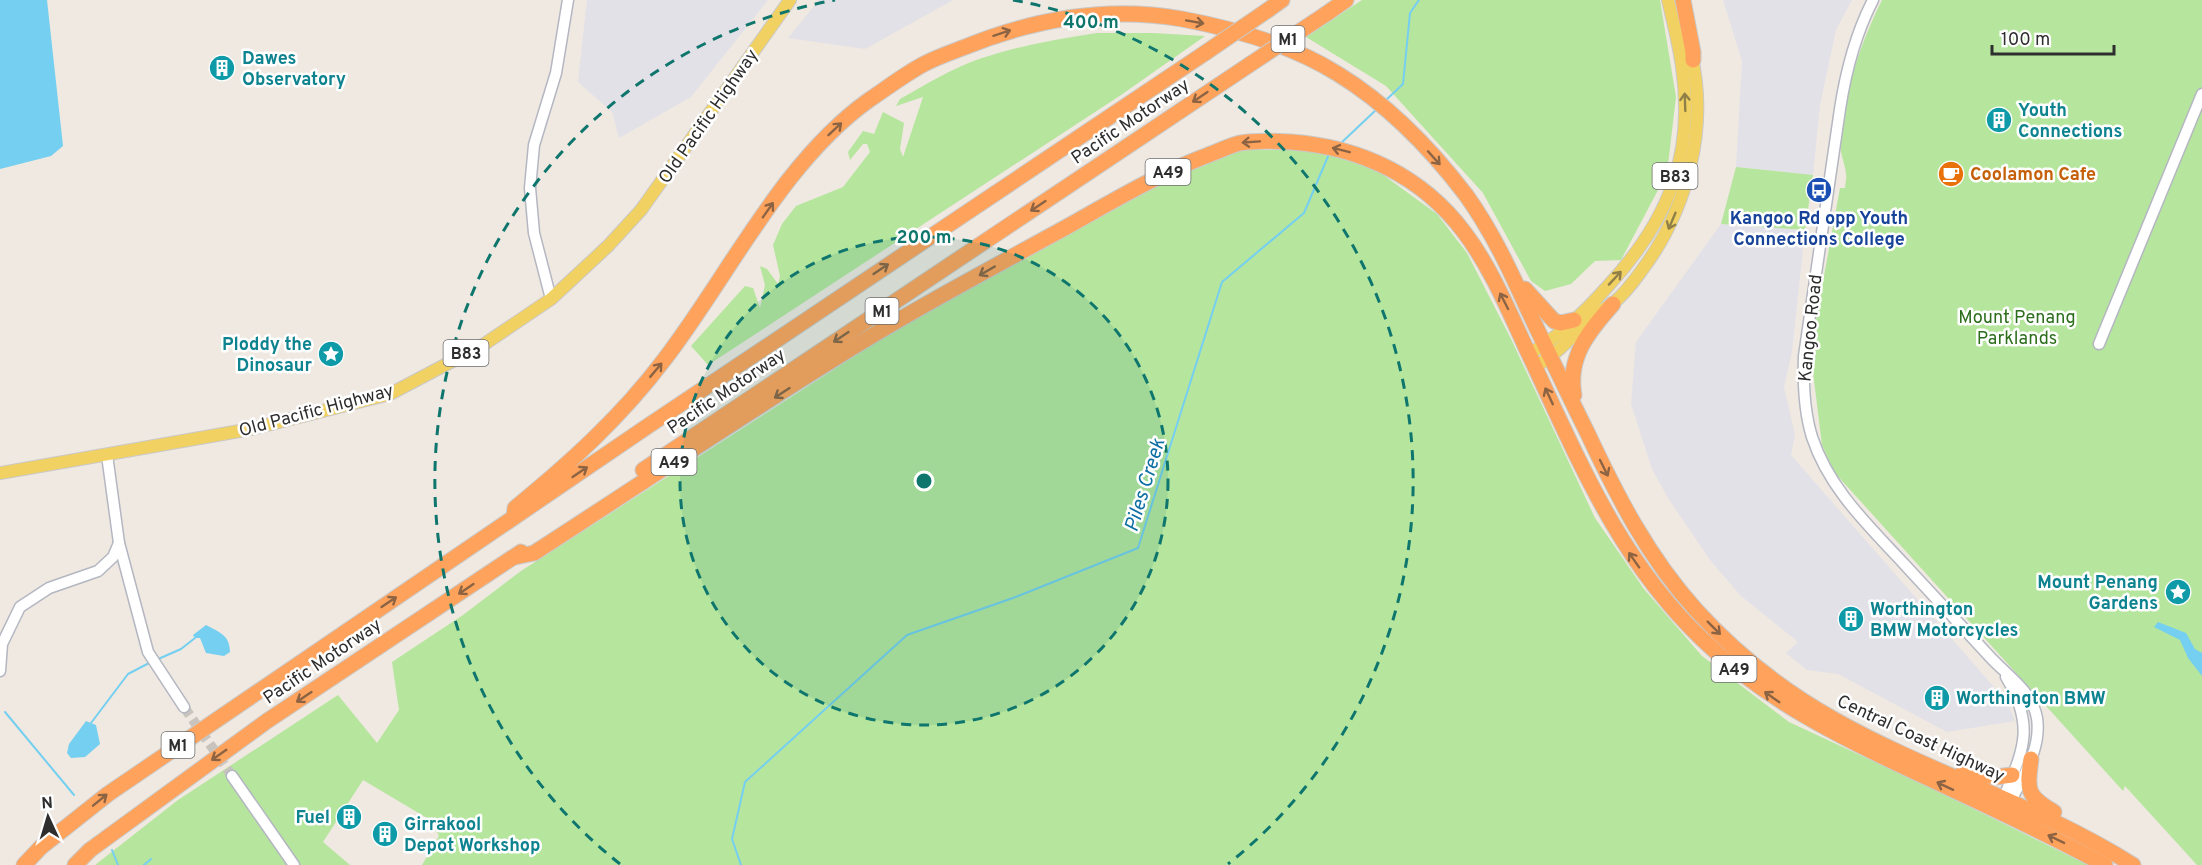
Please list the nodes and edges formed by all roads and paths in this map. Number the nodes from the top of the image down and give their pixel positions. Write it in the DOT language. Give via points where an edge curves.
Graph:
graph roads {
  1 [pos="568,0"];
  2 [pos="790,0"];
  3 [pos="1282,0"];
  4 [pos="1346,0"];
  5 [pos="1668,0"];
  6 [pos="1678,0"];
  7 [pos="1683,0"];
  8 [pos="1873,0"];
  9 [pos="1693,60"];
  10 [pos="2202,94"];
  11 [pos="1508,267"];
  12 [pos="550,299"];
  13 [pos="1613,304"];
  14 [pos="1574,320"];
  15 [pos="2099,344"];
  16 [pos="1548,351"];
  17 [pos="1532,360"];
  18 [pos="1579,415"];
  19 [pos="107,455"];
  20 [pos="0,473"];
  21 [pos="514,517"];
  22 [pos="119,543"];
  23 [pos="515,557"];
  24 [pos="1999,667"];
  25 [pos="0,671"];
  26 [pos="184,707"];
  27 [pos="2023,717"];
  28 [pos="2037,723"];
  29 [pos="1895,750"];
  30 [pos="2026,754"];
  31 [pos="2012,775"];
  32 [pos="232,776"];
  33 [pos="2004,806"];
  34 [pos="2105,848"];
  35 [pos="24,865"];
  36 [pos="75,865"];
  37 [pos="294,865"];
  38 [pos="2105,865"];
  39 [pos="2133,865"];
  1 -- 12 [label="street" via="556,73 534,145 530,188 534,233"];
  2 -- 12 [label="main road, Old Pacific Highway / B83" via="641,210"];
  21 -- 3 [label="highway, Pacific Motorway / M1, one-way, bridge"];
  4 -- 23 [label="highway, Pacific Motorway / M1, one-way, bridge"];
  14 -- 5 [label="main road, B83, one-way" via="1640,249 1664,210 1677,172 1685,116 1684,88"];
  6 -- 9 [label="main road, B83"];
  7 -- 9 [label="highway"];
  8 -- 24 [label="street, Kangoo Road" via="1854,43 1841,99 1804,356 1808,419 1832,481"];
  9 -- 13 [label="main road, B83, one-way" via="1697,116 1684,190 1660,244"];
  10 -- 15 [label="street"];
  11 -- 14 [label="highway" via="1554,321"];
  11 -- 16 [label="highway, A49"];
  21 -- 11 [label="highway, A49, one-way" via="515,508 619,415 665,359 795,172 849,116 924,64 1001,32 1100,15 1167,16 1214,25 1302,55 1338,74 1416,137 1468,198"];
  12 -- 19 [label="main road, Old Pacific Highway / B83" via="483,345 390,394 251,429"];
  13 -- 16 [label="main road, B83"];
  13 -- 18 [label="highway" via="1587,334 1575,362 1572,388"];
  14 -- 16 [label="main road, B83"];
  16 -- 17 [label="main road, B83"];
  16 -- 18 [label="highway, Central Coast Highway / A49"];
  17 -- 23 [label="highway, A49, one-way" via="1499,291 1464,232 1404,176 1372,159 1310,143 1240,143 1172,169 875,334 534,553"];
  33 -- 17 [label="highway, Central Coast Highway / A49, one-way" via="1811,721 1748,680 1704,641 1663,598 1619,537"];
  18 -- 29 [label="highway, Central Coast Highway / A49, one-way" via="1635,528 1698,612 1783,688"];
  19 -- 20 [label="main road, Old Pacific Highway / B83"];
  19 -- 22 [label="street"];
  35 -- 21 [label="highway, Pacific Motorway / M1, one-way" via="108,794"];
  22 -- 25 [label="street" via="113,557 98,571 49,588 20,607 2,644"];
  22 -- 26 [label="street" via="148,652"];
  23 -- 36 [label="highway, Pacific Motorway / M1, one-way" via="248,735"];
  24 -- 27 [label="street, Kangoo Road" via="2018,697"];
  24 -- 28 [label="street, Kangoo Road" via="2027,692"];
  27 -- 28 [label="street"];
  27 -- 30 [label="street, Kangoo Road"];
  28 -- 30 [label="street, Kangoo Road" via="2037,737"];
  29 -- 31 [label="highway" via="1915,753 1973,775"];
  29 -- 33 [label="highway, Central Coast Highway / A49"];
  30 -- 31 [label="street, Kangoo Road"];
  30 -- 33 [label="street, Kangoo Road"];
  30 -- 34 [label="highway" via="2028,784 2038,803 2078,825"];
  31 -- 33 [label="street, Kangoo Road"];
  32 -- 37 [label="street"];
  33 -- 34 [label="highway, Central Coast Highway / A49"];
  38 -- 33 [label="highway, Central Coast Highway / A49, one-way"];
  34 -- 39 [label="highway, Central Coast Highway / A49"];
}
